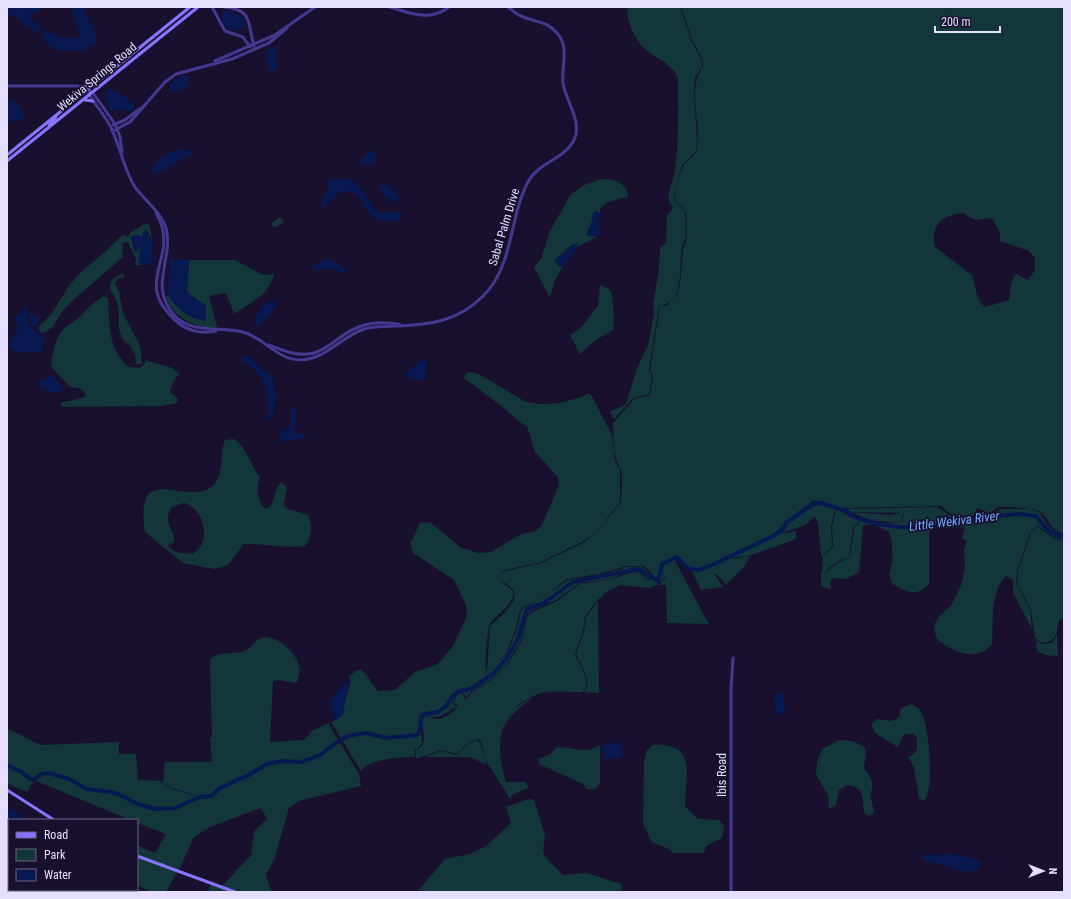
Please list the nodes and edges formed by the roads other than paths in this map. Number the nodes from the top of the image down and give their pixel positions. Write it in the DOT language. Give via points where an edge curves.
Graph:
graph roads {
  1 [pos="190,7"];
  2 [pos="198,7"];
  3 [pos="212,7"];
  4 [pos="224,7"];
  5 [pos="315,7"];
  6 [pos="391,7"];
  7 [pos="449,7"];
  8 [pos="508,7"];
  9 [pos="287,28"];
  10 [pos="254,44"];
  11 [pos="249,46"];
  12 [pos="255,49"];
  13 [pos="251,51"];
  14 [pos="212,63"];
  15 [pos="94,84"];
  16 [pos="7,86"];
  17 [pos="81,87"];
  18 [pos="87,90"];
  19 [pos="91,94"];
  20 [pos="83,100"];
  21 [pos="93,101"];
  22 [pos="145,104"];
  23 [pos="56,115"];
  24 [pos="115,124"];
  25 [pos="110,126"];
  26 [pos="117,128"];
  27 [pos="113,131"];
  28 [pos="41,134"];
  29 [pos="122,153"];
  30 [pos="7,155"];
  31 [pos="7,161"];
  32 [pos="155,211"];
  33 [pos="224,330"];
  34 [pos="733,658"];
  35 [pos="7,790"];
  36 [pos="52,819"];
  37 [pos="138,856"];
  38 [pos="100,891"];
  39 [pos="104,892"];
  40 [pos="235,892"];
  41 [pos="731,892"];
  1 -- 15 [label="main road, Wekiva Springs Road"];
  2 -- 19 [label="main road, Wekiva Springs Road"];
  3 -- 11 [label="street" via="225,31 243,37"];
  4 -- 10 [label="street" via="242,10 250,23"];
  5 -- 9 [label="street"];
  6 -- 7 [label="street" via="426,16"];
  8 -- 33 [label="street, Sabal Palm Drive" via="522,16 550,26 559,35 564,52 564,90 576,120 575,137 566,151 539,168 529,180 502,266 485,294 466,310 449,319 427,325 365,328 348,335 325,353 307,359 285,356 247,333"];
  9 -- 10 [label="street"];
  9 -- 12 [label="street" via="269,43"];
  10 -- 11 [label="street"];
  10 -- 12 [label="street"];
  11 -- 13 [label="street"];
  11 -- 14 [label="street"];
  12 -- 13 [label="street"];
  13 -- 14 [label="street" via="232,59"];
  14 -- 22 [label="street" via="176,74"];
  15 -- 17 [label="main road"];
  15 -- 18 [label="main road, Wekiva Springs Road"];
  16 -- 17 [label="street"];
  17 -- 18 [label="street"];
  18 -- 19 [label="street, Sabal Palm Drive"];
  18 -- 23 [label="main road, Wekiva Springs Road"];
  19 -- 20 [label="main road, Wekiva Springs Road"];
  19 -- 21 [label="street, Sabal Palm Drive"];
  19 -- 24 [label="street, Sabal Palm Drive"];
  20 -- 21 [label="main road"];
  20 -- 28 [label="main road, Wekiva Springs Road"];
  21 -- 25 [label="street, Sabal Palm Drive"];
  22 -- 24 [label="street" via="125,120"];
  22 -- 26 [label="street" via="130,122"];
  23 -- 28 [label="main road"];
  23 -- 30 [label="main road, Wekiva Springs Road"];
  24 -- 25 [label="street"];
  24 -- 26 [label="street, Sabal Palm Drive"];
  25 -- 27 [label="street, Sabal Palm Drive"];
  26 -- 27 [label="street"];
  26 -- 29 [label="street, Sabal Palm Drive"];
  27 -- 29 [label="street, Sabal Palm Drive"];
  28 -- 31 [label="main road, Wekiva Springs Road"];
  29 -- 32 [label="street, Sabal Palm Drive" via="131,180"];
  32 -- 33 [label="street, Sabal Palm Drive" via="165,225 167,233 161,284 169,308 187,324 204,329"];
  32 -- 33 [label="street, Sabal Palm Drive" via="163,234 156,284 163,308 186,328 204,333"];
  34 -- 41 [label="street, Ibis Road"];
  35 -- 36 [label="main road"];
  37 -- 40 [label="main road"];
  38 -- 39 [label="highway"];
}
